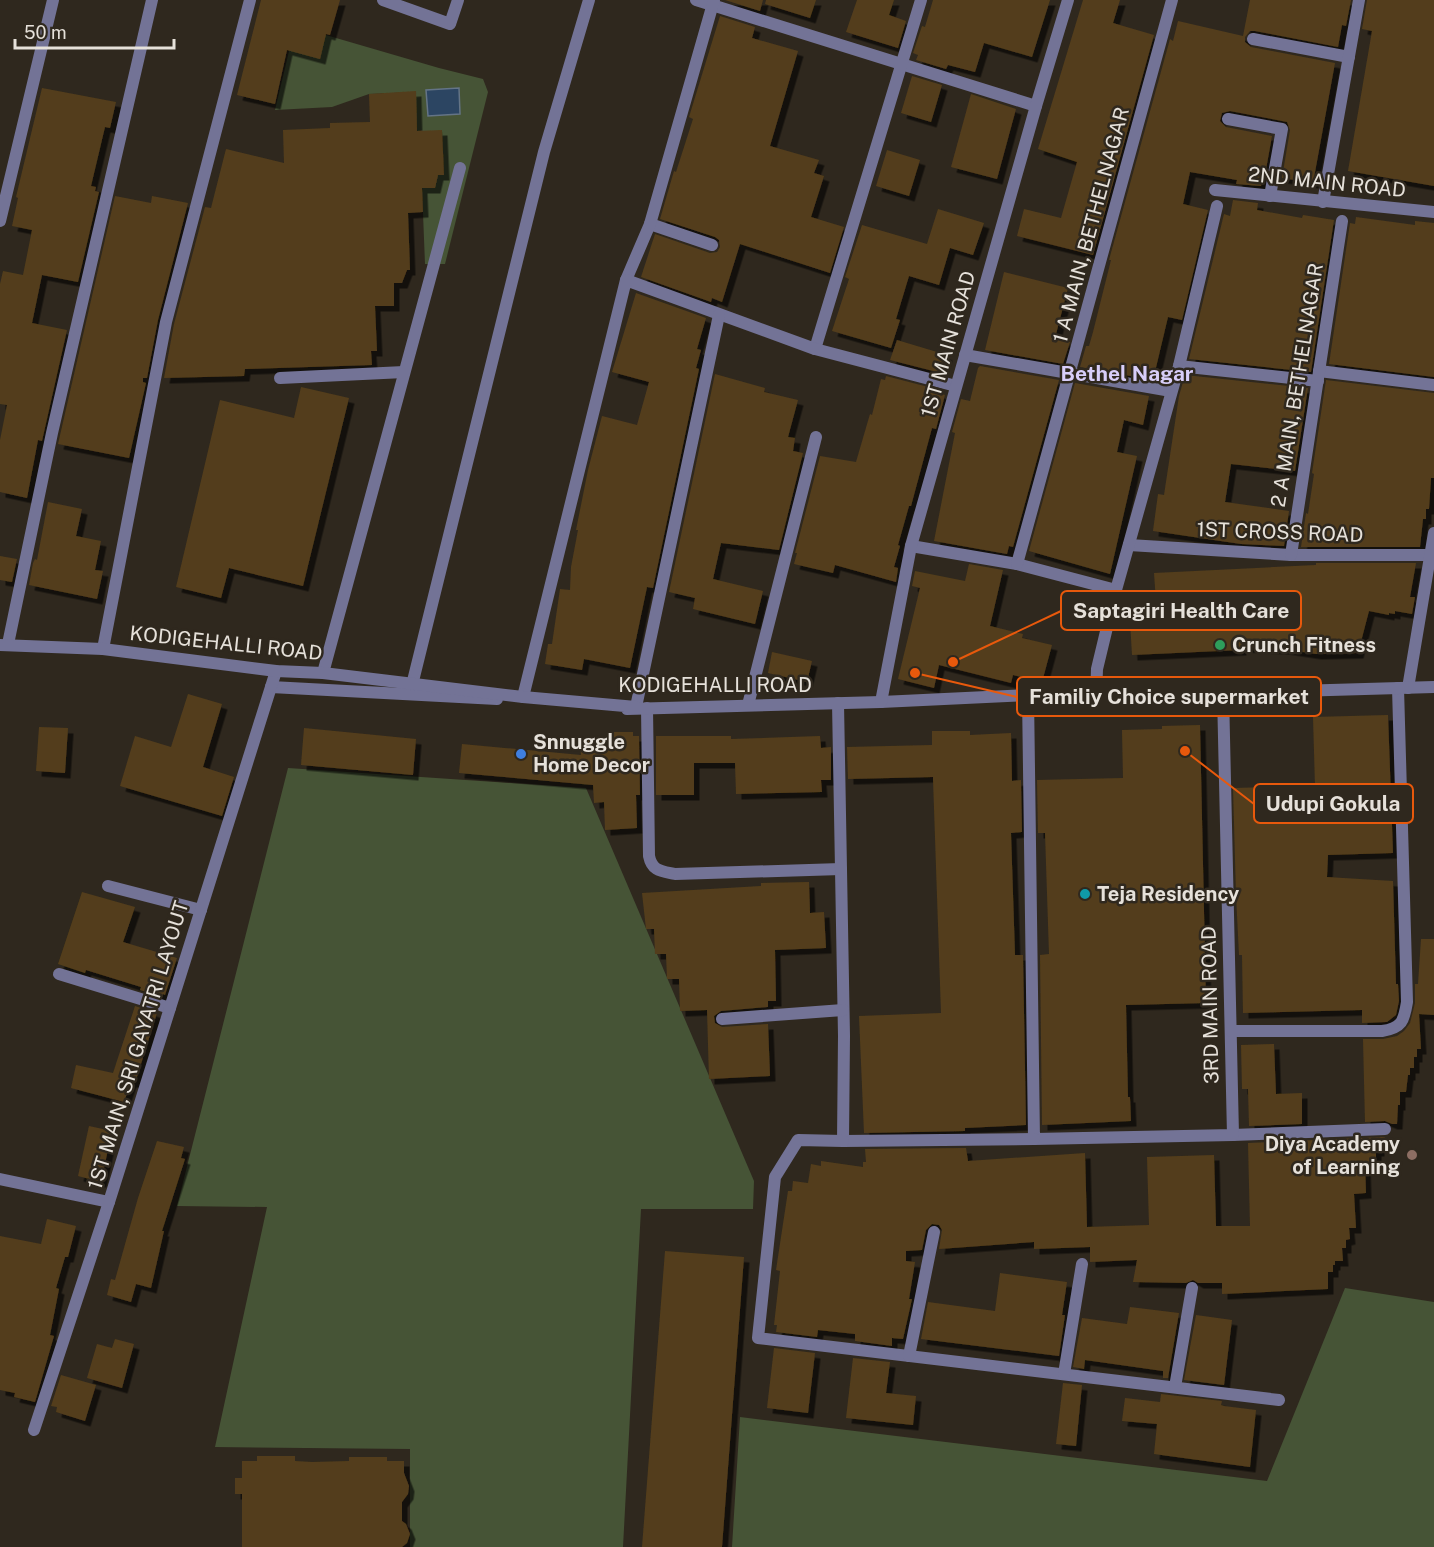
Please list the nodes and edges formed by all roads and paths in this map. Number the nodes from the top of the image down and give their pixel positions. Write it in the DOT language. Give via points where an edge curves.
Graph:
graph roads {
  1 [pos="53,0"];
  2 [pos="152,0"];
  3 [pos="250,0"];
  4 [pos="383,0"];
  5 [pos="458,0"];
  6 [pos="589,0"];
  7 [pos="696,0"];
  8 [pos="921,0"];
  9 [pos="1068,0"];
  10 [pos="1172,0"];
  11 [pos="1359,0"];
  12 [pos="713,3"];
  13 [pos="1253,39"];
  14 [pos="1349,57"];
  15 [pos="902,64"];
  16 [pos="1036,106"];
  17 [pos="1228,119"];
  18 [pos="460,168"];
  19 [pos="1215,190"];
  20 [pos="1270,196"];
  21 [pos="1323,202"];
  22 [pos="1217,206"];
  23 [pos="1434,212"];
  24 [pos="0,221"];
  25 [pos="1342,221"];
  26 [pos="650,224"];
  27 [pos="712,245"];
  28 [pos="626,280"];
  29 [pos="719,315"];
  30 [pos="815,349"];
  31 [pos="965,355"];
  32 [pos="1179,366"];
  33 [pos="404,372"];
  34 [pos="1070,373"];
  35 [pos="1319,376"];
  36 [pos="280,378"];
  37 [pos="1434,385"];
  38 [pos="956,386"];
  39 [pos="1171,391"];
  40 [pos="816,437"];
  41 [pos="1434,533"];
  42 [pos="1129,545"];
  43 [pos="911,546"];
  44 [pos="1291,555"];
  45 [pos="1430,555"];
  46 [pos="1017,564"];
  47 [pos="1116,590"];
  48 [pos="4,645"];
  49 [pos="103,649"];
  50 [pos="276,671"];
  51 [pos="323,673"];
  52 [pos="412,685"];
  53 [pos="271,687"];
  54 [pos="1434,687"];
  55 [pos="1403,688"];
  56 [pos="1223,693"];
  57 [pos="1028,695"];
  58 [pos="523,697"];
  59 [pos="1096,697"];
  60 [pos="881,702"];
  61 [pos="838,703"];
  62 [pos="748,705"];
  63 [pos="642,707"];
  64 [pos="841,869"];
  65 [pos="108,886"];
  66 [pos="201,910"];
  67 [pos="59,974"];
  68 [pos="170,1008"];
  69 [pos="843,1010"];
  70 [pos="722,1019"];
  71 [pos="1231,1031"];
  72 [pos="1385,1129"];
  73 [pos="1233,1135"];
  74 [pos="1034,1139"];
  75 [pos="843,1141"];
  76 [pos="0,1181"];
  77 [pos="110,1202"];
  78 [pos="933,1232"];
  79 [pos="1082,1264"];
  80 [pos="1192,1288"];
  81 [pos="909,1356"];
  82 [pos="1064,1374"];
  83 [pos="1175,1387"];
  84 [pos="1279,1400"];
  85 [pos="34,1430"];
  1 -- 24 [label="street"];
  2 -- 48 [label="street"];
  3 -- 49 [label="street" via="166,322"];
  4 -- 5 [label="street" via="450,24"];
  6 -- 52 [label="street" via="544,152"];
  7 -- 12 [label="street"];
  8 -- 15 [label="street"];
  9 -- 16 [label="street, 1ST MAIN ROAD"];
  10 -- 34 [label="street, 1 A MAIN, BETHELNAGAR"];
  11 -- 14 [label="street"];
  12 -- 15 [label="street"];
  12 -- 26 [label="street"];
  13 -- 14 [label="street"];
  14 -- 21 [label="street"];
  15 -- 16 [label="street"];
  15 -- 30 [label="street"];
  16 -- 31 [label="street, 1ST MAIN ROAD"];
  17 -- 20 [label="street" via="1282,129"];
  18 -- 33 [label="street"];
  19 -- 20 [label="street, 2ND MAIN ROAD"];
  20 -- 21 [label="street, 2ND MAIN ROAD"];
  21 -- 23 [label="street, 2ND MAIN ROAD"];
  22 -- 32 [label="street"];
  25 -- 35 [label="street, 2 A MAIN, BETHELNAGAR"];
  26 -- 27 [label="street"];
  26 -- 28 [label="street"];
  28 -- 29 [label="street"];
  28 -- 58 [label="street"];
  29 -- 30 [label="street"];
  29 -- 63 [label="street"];
  30 -- 38 [label="street"];
  31 -- 34 [label="street"];
  31 -- 38 [label="street, 1ST MAIN ROAD"];
  32 -- 35 [label="street"];
  32 -- 39 [label="street"];
  33 -- 36 [label="street"];
  33 -- 51 [label="street"];
  34 -- 39 [label="street"];
  34 -- 46 [label="street, 1 A MAIN, BETHELNAGAR"];
  35 -- 37 [label="street"];
  35 -- 44 [label="street, 2 A MAIN, BETHELNAGAR"];
  38 -- 43 [label="street, 1ST MAIN ROAD"];
  39 -- 42 [label="street"];
  40 -- 62 [label="street"];
  41 -- 45 [label="street"];
  42 -- 44 [label="street, 1ST CROSS ROAD"];
  42 -- 47 [label="street"];
  43 -- 46 [label="street"];
  43 -- 60 [label="street, 1ST MAIN ROAD"];
  44 -- 45 [label="street, 1ST CROSS ROAD"];
  45 -- 55 [label="street"];
  46 -- 47 [label="street"];
  47 -- 59 [label="street" via="1097,669"];
  48 -- 49 [label="street, KODIGEHALLI ROAD"];
  49 -- 50 [label="street, KODIGEHALLI ROAD"];
  50 -- 51 [label="street, KODIGEHALLI ROAD"];
  50 -- 53 [label="street, 1ST MAIN, SRI GAYATRI LAYOUT"];
  51 -- 52 [label="street, KODIGEHALLI ROAD"];
  52 -- 58 [label="street, KODIGEHALLI ROAD"];
  53 -- 63 [label="street"];
  53 -- 66 [label="street, 1ST MAIN, SRI GAYATRI LAYOUT"];
  54 -- 55 [label="street, KODIGEHALLI ROAD"];
  55 -- 56 [label="street, KODIGEHALLI ROAD"];
  55 -- 71 [label="street" via="1405,1018 1395,1029 1383,1031"];
  56 -- 59 [label="street, KODIGEHALLI ROAD"];
  56 -- 71 [label="street, 3RD MAIN ROAD"];
  57 -- 59 [label="street, KODIGEHALLI ROAD"];
  57 -- 60 [label="street, KODIGEHALLI ROAD"];
  57 -- 74 [label="street"];
  58 -- 63 [label="street, KODIGEHALLI ROAD"];
  60 -- 61 [label="street, KODIGEHALLI ROAD"];
  61 -- 62 [label="street, KODIGEHALLI ROAD"];
  61 -- 64 [label="street"];
  62 -- 63 [label="street, KODIGEHALLI ROAD"];
  63 -- 64 [label="street" via="649,856 656,871 675,874"];
  64 -- 69 [label="street"];
  65 -- 66 [label="street"];
  66 -- 68 [label="street, 1ST MAIN, SRI GAYATRI LAYOUT"];
  67 -- 68 [label="street"];
  68 -- 77 [label="street, 1ST MAIN, SRI GAYATRI LAYOUT"];
  69 -- 70 [label="street"];
  69 -- 75 [label="street"];
  71 -- 73 [label="street, 3RD MAIN ROAD"];
  72 -- 73 [label="street"];
  73 -- 74 [label="street"];
  74 -- 75 [label="street"];
  75 -- 81 [label="street" via="798,1140 775,1177 758,1338"];
  76 -- 77 [label="street"];
  77 -- 85 [label="street, 1ST MAIN, SRI GAYATRI LAYOUT"];
  78 -- 81 [label="street"];
  79 -- 82 [label="street"];
  80 -- 83 [label="street"];
  81 -- 82 [label="street"];
  82 -- 83 [label="street"];
  83 -- 84 [label="street"];
}
